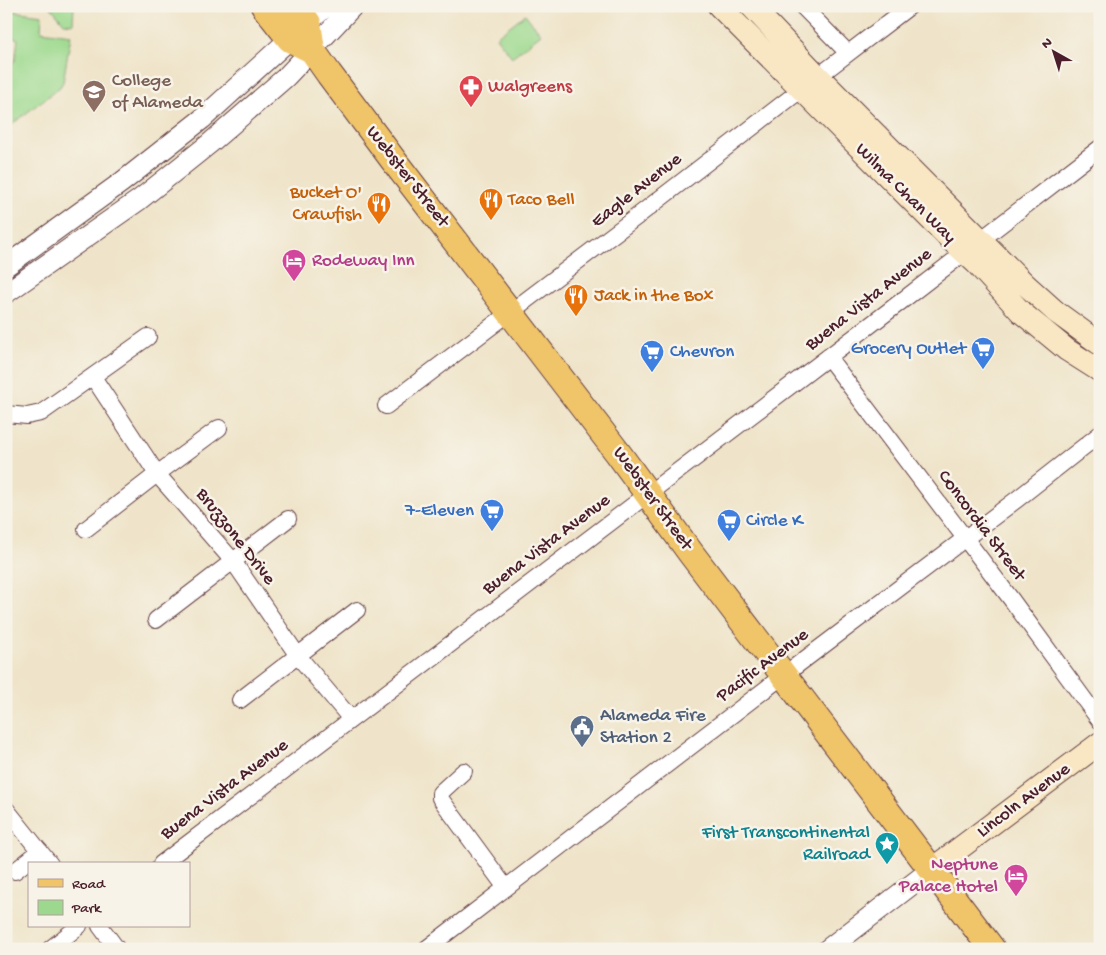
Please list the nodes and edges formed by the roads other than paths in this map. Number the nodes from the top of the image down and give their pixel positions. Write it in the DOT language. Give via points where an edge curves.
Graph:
graph roads {
  1 [pos="264,6"];
  2 [pos="353,6"];
  3 [pos="719,6"];
  4 [pos="751,6"];
  5 [pos="802,6"];
  6 [pos="910,6"];
  7 [pos="306,25"];
  8 [pos="848,53"];
  9 [pos="818,76"];
  10 [pos="800,90"];
  11 [pos="1100,148"];
  12 [pos="972,245"];
  13 [pos="6,266"];
  14 [pos="6,293"];
  15 [pos="511,313"];
  16 [pos="148,337"];
  17 [pos="1100,344"];
  18 [pos="828,357"];
  19 [pos="1100,371"];
  20 [pos="93,377"];
  21 [pos="386,406"];
  22 [pos="6,414"];
  23 [pos="219,428"];
  24 [pos="1100,434"];
  25 [pos="157,474"];
  26 [pos="648,494"];
  27 [pos="288,519"];
  28 [pos="86,529"];
  29 [pos="965,539"];
  30 [pos="233,561"];
  31 [pos="357,610"];
  32 [pos="156,620"];
  33 [pos="298,656"];
  34 [pos="784,675"];
  35 [pos="240,700"];
  36 [pos="351,719"];
  37 [pos="1100,720"];
  38 [pos="1100,743"];
  39 [pos="464,771"];
  40 [pos="6,809"];
  41 [pos="45,857"];
  42 [pos="164,862"];
  43 [pos="28,865"];
  44 [pos="932,870"];
  45 [pos="15,871"];
  46 [pos="506,888"];
  47 [pos="76,928"];
  48 [pos="101,928"];
  49 [pos="50,949"];
  50 [pos="117,949"];
  51 [pos="426,949"];
  52 [pos="828,949"];
  53 [pos="992,949"];
  1 -- 7 [label="main road, Webster Street"];
  2 -- 7 [label="street"];
  3 -- 10 [label="main road, Wilma Chan Way"];
  4 -- 9 [label="main road, Wilma Chan Way"];
  5 -- 8 [label="street"];
  6 -- 8 [label="street, Eagle Avenue"];
  7 -- 13 [label="street" via="202,119"];
  7 -- 14 [label="street" via="286,77 139,200"];
  7 -- 15 [label="main road, Webster Street" via="394,161"];
  8 -- 9 [label="street, Eagle Avenue"];
  9 -- 10 [label="street, Eagle Avenue"];
  9 -- 12 [label="main road, Wilma Chan Way"];
  10 -- 12 [label="main road, Wilma Chan Way"];
  10 -- 15 [label="street, Eagle Avenue"];
  11 -- 12 [label="street, Buena Vista Avenue"];
  12 -- 17 [label="main road, Wilma Chan Way"];
  12 -- 18 [label="street, Buena Vista Avenue"];
  12 -- 19 [label="main road, Wilma Chan Way" via="1021,312 1067,350"];
  15 -- 21 [label="street, Eagle Avenue"];
  15 -- 26 [label="main road, Webster Street"];
  16 -- 20 [label="street"];
  18 -- 26 [label="street, Buena Vista Avenue"];
  18 -- 29 [label="street, Concordia Street"];
  20 -- 22 [label="street" via="41,413 27,416"];
  20 -- 25 [label="street, Bruzzone Drive"];
  23 -- 25 [label="street"];
  24 -- 29 [label="street, Pacific Avenue"];
  25 -- 28 [label="street"];
  25 -- 30 [label="street, Bruzzone Drive"];
  26 -- 34 [label="main road, Webster Street"];
  26 -- 36 [label="street, Buena Vista Avenue"];
  27 -- 30 [label="street"];
  29 -- 34 [label="street, Pacific Avenue"];
  29 -- 37 [label="street, Concordia Street"];
  30 -- 32 [label="street"];
  30 -- 33 [label="street, Bruzzone Drive"];
  31 -- 33 [label="street"];
  33 -- 35 [label="street"];
  33 -- 36 [label="street, Bruzzone Drive"];
  34 -- 44 [label="main road, Webster Street"];
  34 -- 46 [label="street, Pacific Avenue"];
  36 -- 42 [label="street, Buena Vista Avenue"];
  38 -- 44 [label="main road, Lincoln Avenue"];
  39 -- 46 [label="street" via="440,793 440,798"];
  40 -- 41 [label="street"];
  43 -- 45 [label="street"];
  44 -- 52 [label="street, Lincoln Avenue"];
  44 -- 53 [label="main road, Webster Street"];
  46 -- 51 [label="street, Pacific Avenue"];
  47 -- 49 [label="street"];
  48 -- 50 [label="street"];
}
